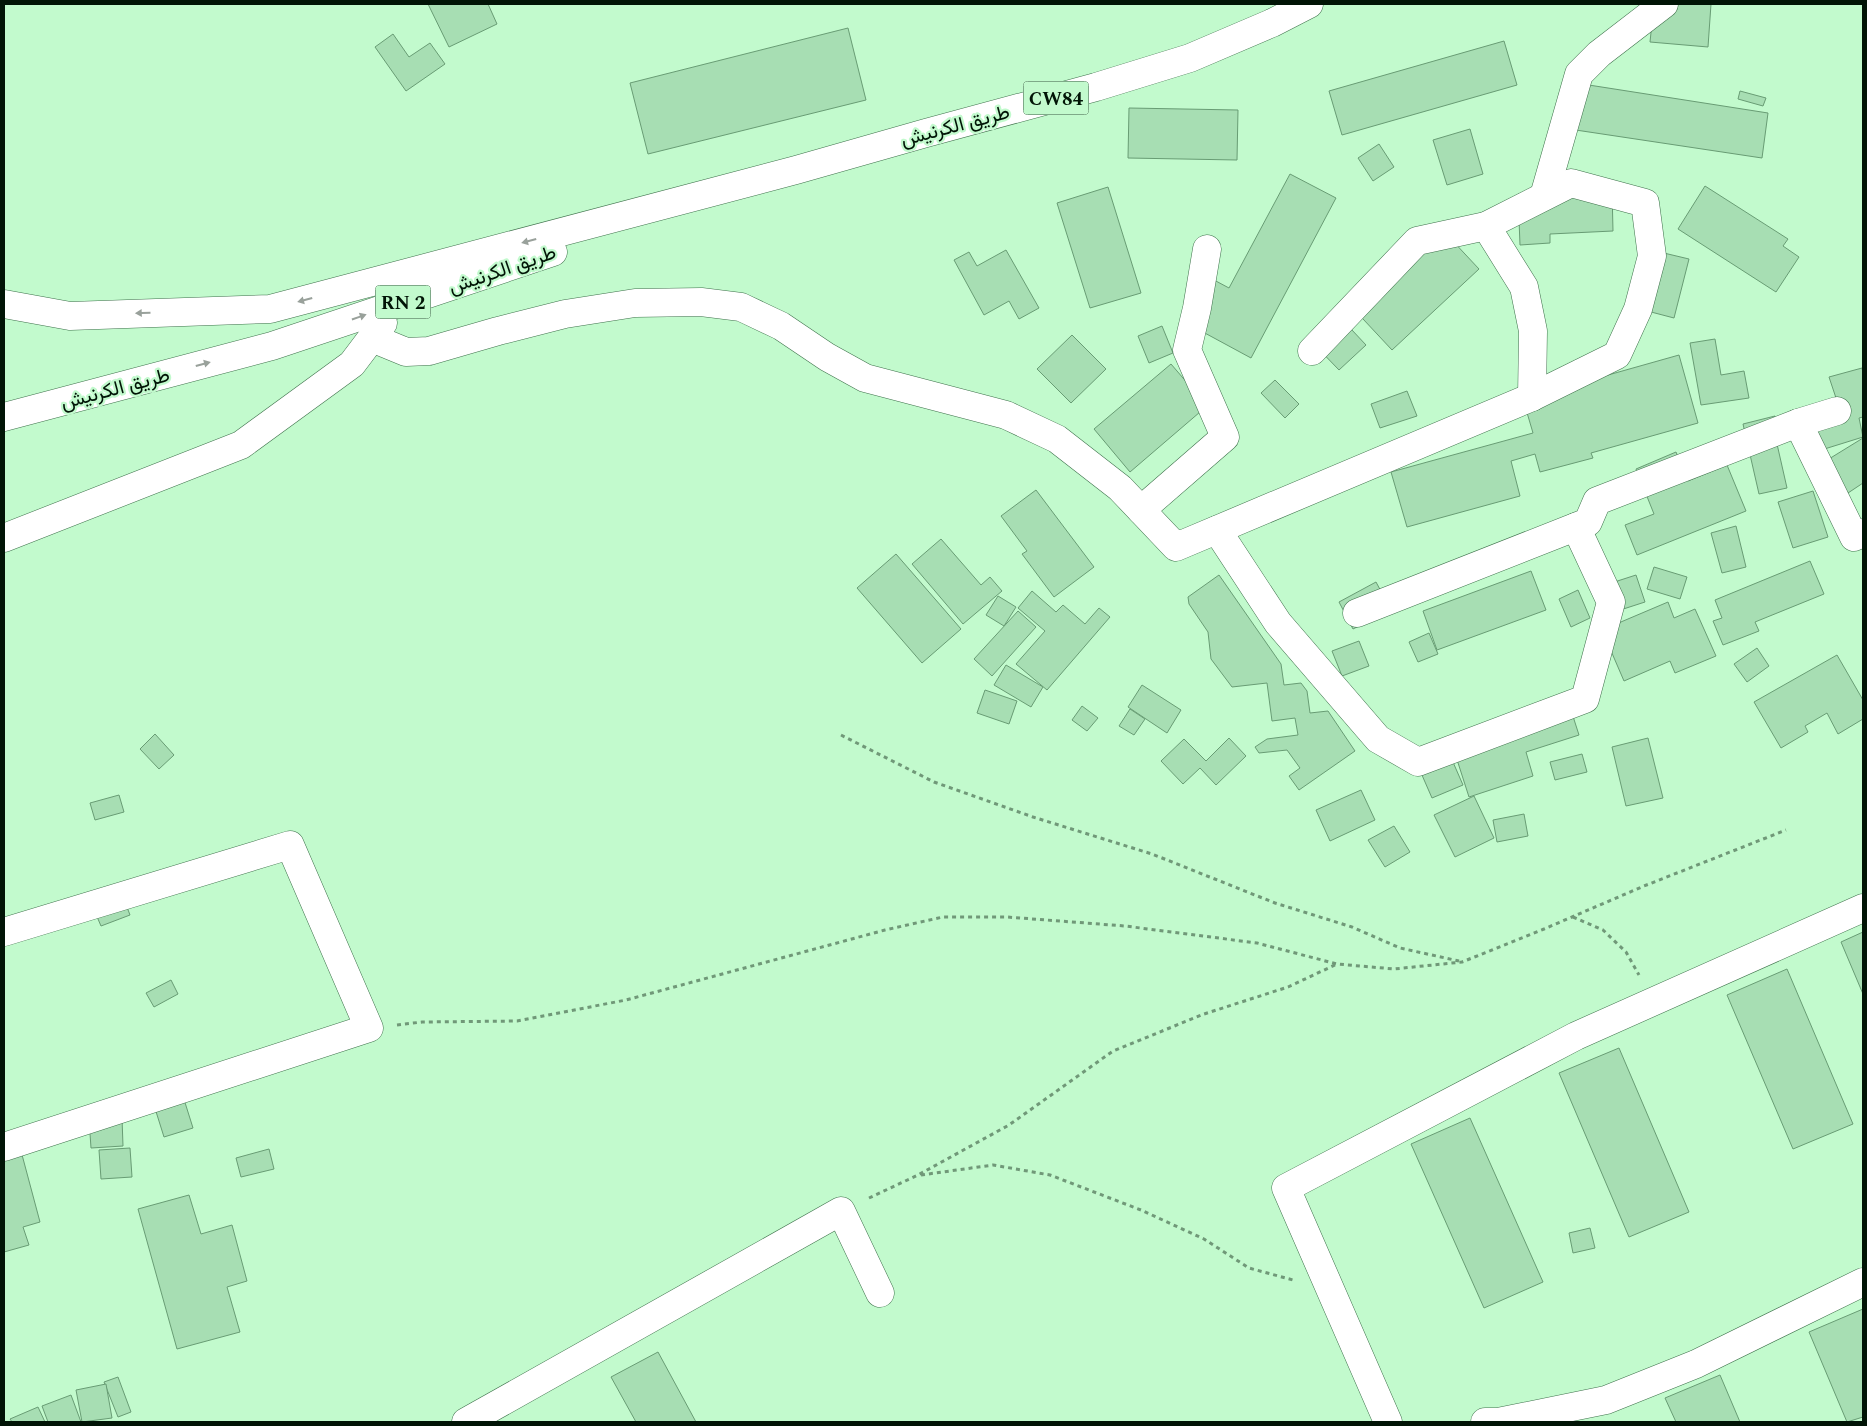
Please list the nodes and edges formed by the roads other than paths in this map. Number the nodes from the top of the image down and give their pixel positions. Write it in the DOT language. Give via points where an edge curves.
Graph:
graph roads {
  1 [pos="1309,4"];
  2 [pos="1664,4"];
  3 [pos="796,170"];
  4 [pos="1544,196"];
  5 [pos="1486,226"];
  6 [pos="1207,250"];
  7 [pos="4,304"];
  8 [pos="398,304"];
  9 [pos="372,338"];
  10 [pos="1312,351"];
  11 [pos="1532,396"];
  12 [pos="1837,411"];
  13 [pos="4,417"];
  14 [pos="1798,423"];
  15 [pos="1141,510"];
  16 [pos="1576,527"];
  17 [pos="1217,530"];
  18 [pos="1863,533"];
  19 [pos="4,538"];
  20 [pos="1357,613"];
  21 [pos="1863,908"];
  22 [pos="4,932"];
  23 [pos="4,1147"];
  24 [pos="1863,1282"];
  25 [pos="880,1293"];
  26 [pos="466,1422"];
  27 [pos="1388,1422"];
  28 [pos="1485,1422"];
  1 -- 3 [label="street, طريق الكرنيش / CW84" via="1190,58"];
  2 -- 4 [label="street" via="1599,54 1579,74"];
  3 -- 7 [label="street, طريق الكرنيش / RN 2, one-way" via="270,310 70,316"];
  3 -- 8 [label="street, طريق الكرنيش / RN 2"];
  4 -- 5 [label="street"];
  4 -- 11 [label="street" via="1571,183 1644,203 1652,256 1638,309 1617,355"];
  5 -- 10 [label="street" via="1416,241"];
  5 -- 11 [label="street" via="1524,287 1533,331"];
  6 -- 15 [label="street" via="1187,350 1225,437"];
  8 -- 9 [label="street"];
  13 -- 8 [label="street, طريق الكرنيش / RN 2, one-way" via="272,346"];
  9 -- 15 [label="street" via="406,352 429,351 565,314 635,302 700,302 741,307 781,326 865,378 1006,415 1057,439 1120,488"];
  9 -- 19 [label="street" via="352,364 241,445"];
  11 -- 17 [label="street"];
  12 -- 14 [label="street"];
  14 -- 16 [label="street" via="1597,501 1588,522"];
  14 -- 18 [label="street" via="1854,537"];
  15 -- 17 [label="street" via="1176,547"];
  16 -- 17 [label="street" via="1611,602 1585,699 1418,762 1378,739 1278,623"];
  16 -- 20 [label="street"];
  21 -- 27 [label="street" via="1576,1036 1286,1188"];
  22 -- 23 [label="street" via="290,845 369,1028"];
  24 -- 28 [label="street" via="1696,1364 1606,1400"];
  25 -- 26 [label="street" via="841,1211"];
}
